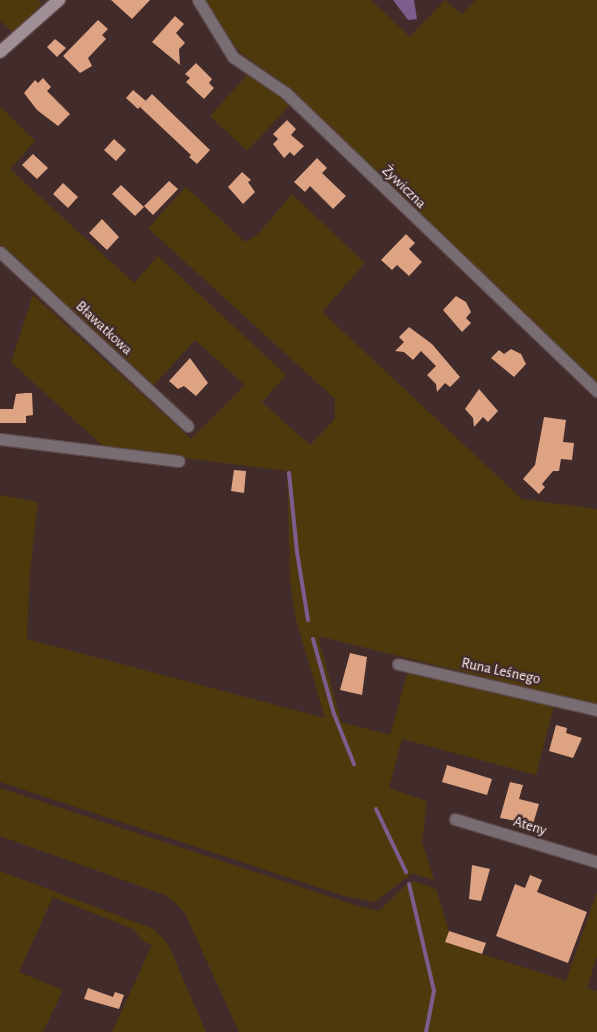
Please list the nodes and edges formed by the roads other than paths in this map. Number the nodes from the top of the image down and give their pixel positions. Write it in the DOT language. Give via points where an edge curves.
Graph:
graph roads {
  1 [pos="58,0"];
  2 [pos="198,0"];
  3 [pos="0,52"];
  4 [pos="0,252"];
  5 [pos="597,391"];
  6 [pos="188,426"];
  7 [pos="0,439"];
  8 [pos="179,461"];
  9 [pos="398,664"];
  10 [pos="597,710"];
  11 [pos="455,819"];
  12 [pos="597,862"];
  1 -- 3 [label="street"];
  2 -- 5 [label="street, Żywiczna" via="233,57 286,93"];
  4 -- 6 [label="street, Bławatkowa"];
  7 -- 8 [label="street"];
  9 -- 10 [label="street, Runa Leśnego"];
  11 -- 12 [label="street, Ateny"];
}
